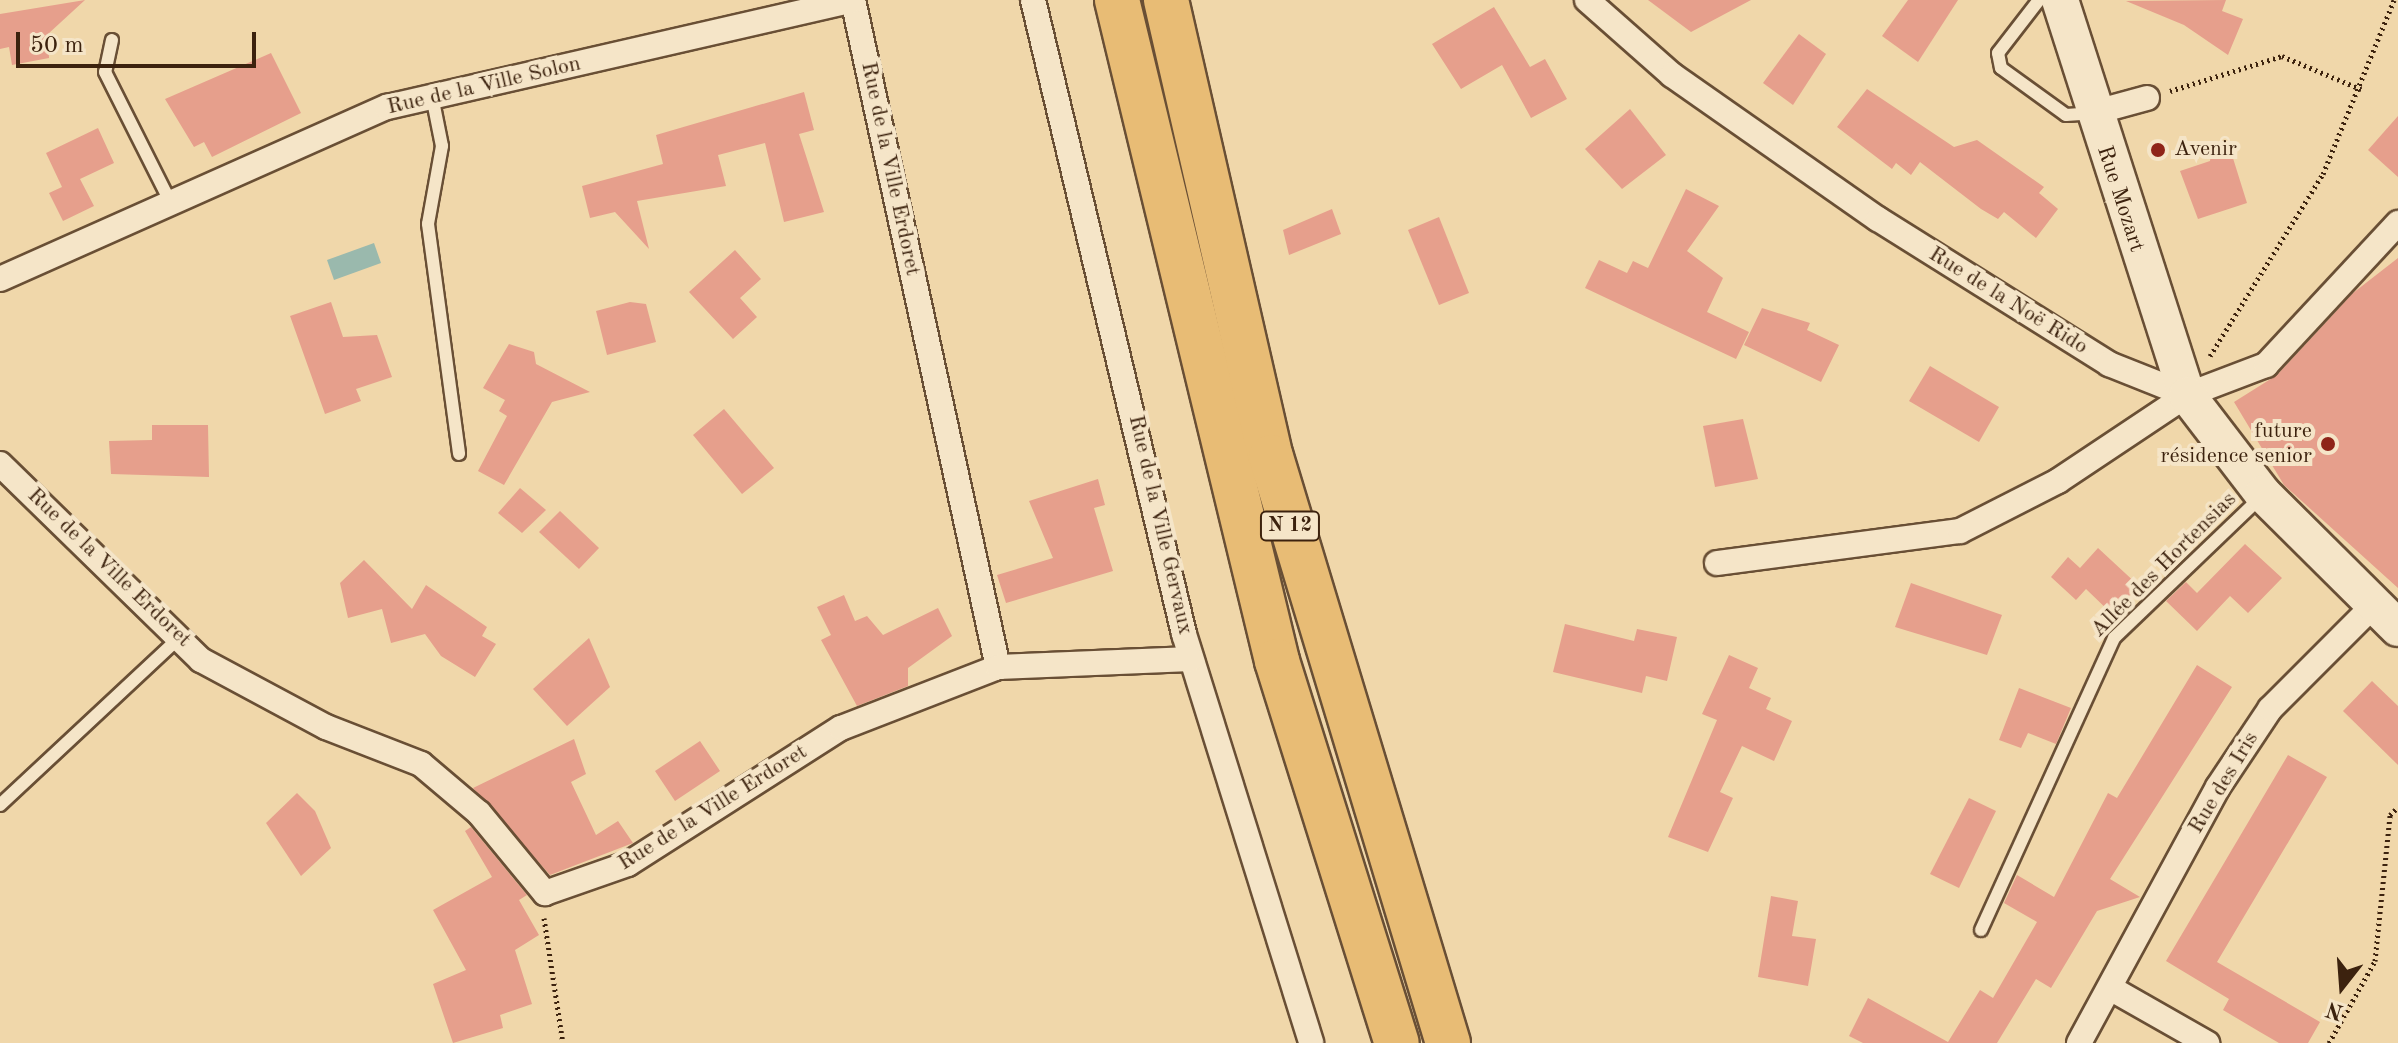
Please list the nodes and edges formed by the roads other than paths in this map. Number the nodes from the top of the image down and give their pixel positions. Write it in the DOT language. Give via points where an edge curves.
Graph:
graph roads {
  1 [pos="853,0"];
  2 [pos="1033,0"];
  3 [pos="1117,0"];
  4 [pos="1166,0"];
  5 [pos="1587,0"];
  6 [pos="2039,0"];
  7 [pos="2060,0"];
  8 [pos="112,40"];
  9 [pos="432,96"];
  10 [pos="2147,98"];
  11 [pos="2092,113"];
  12 [pos="171,203"];
  13 [pos="2398,223"];
  14 [pos="0,279"];
  15 [pos="2187,395"];
  16 [pos="459,454"];
  17 [pos="0,464"];
  18 [pos="2263,494"];
  19 [pos="1717,563"];
  20 [pos="2386,617"];
  21 [pos="180,637"];
  22 [pos="1191,659"];
  23 [pos="998,667"];
  24 [pos="0,805"];
  25 [pos="1981,930"];
  26 [pos="2110,988"];
  27 [pos="1311,1043"];
  28 [pos="1397,1043"];
  29 [pos="1448,1043"];
  30 [pos="2079,1043"];
  31 [pos="2207,1043"];
  1 -- 9 [label="street, Rue de la Ville Solon"];
  1 -- 23 [label="street, Rue de la Ville Erdoret"];
  2 -- 22 [label="street, Rue de la Ville Gervaux"];
  3 -- 28 [label="highway, N 12" via="1269,630"];
  4 -- 29 [label="highway, N 12" via="1271,457"];
  5 -- 15 [label="street, Rue de la Noë Rido" via="1672,75 1878,219 2109,364"];
  6 -- 11 [label="lane" via="1998,53 2001,68 2066,115"];
  7 -- 11 [label="street, Rue Mozart"];
  8 -- 12 [label="lane" via="105,72"];
  9 -- 12 [label="street, Rue de la Ville Solon" via="387,107"];
  9 -- 16 [label="lane" via="442,146 428,224"];
  10 -- 11 [label="street"];
  11 -- 15 [label="street, Rue Mozart"];
  12 -- 14 [label="street, Rue de la Ville Solon"];
  13 -- 15 [label="street" via="2266,365"];
  15 -- 18 [label="street"];
  15 -- 19 [label="street" via="2058,481 1960,531"];
  17 -- 21 [label="street, Rue de la Ville Erdoret"];
  18 -- 20 [label="street"];
  18 -- 25 [label="lane, Allée des Hortensias" via="2114,638 2093,671 2056,779"];
  20 -- 26 [label="street, Rue des Iris" via="2270,709 2218,787"];
  21 -- 23 [label="street, Rue de la Ville Erdoret" via="201,660 326,727 421,764 479,813 545,893 628,864 841,728"];
  21 -- 24 [label="lane"];
  22 -- 23 [label="street, Rue de la Ville Erdoret"];
  22 -- 27 [label="street, Rue de la Ville Gervaux"];
  26 -- 30 [label="street, Rue des Iris"];
  26 -- 31 [label="street"];
}
